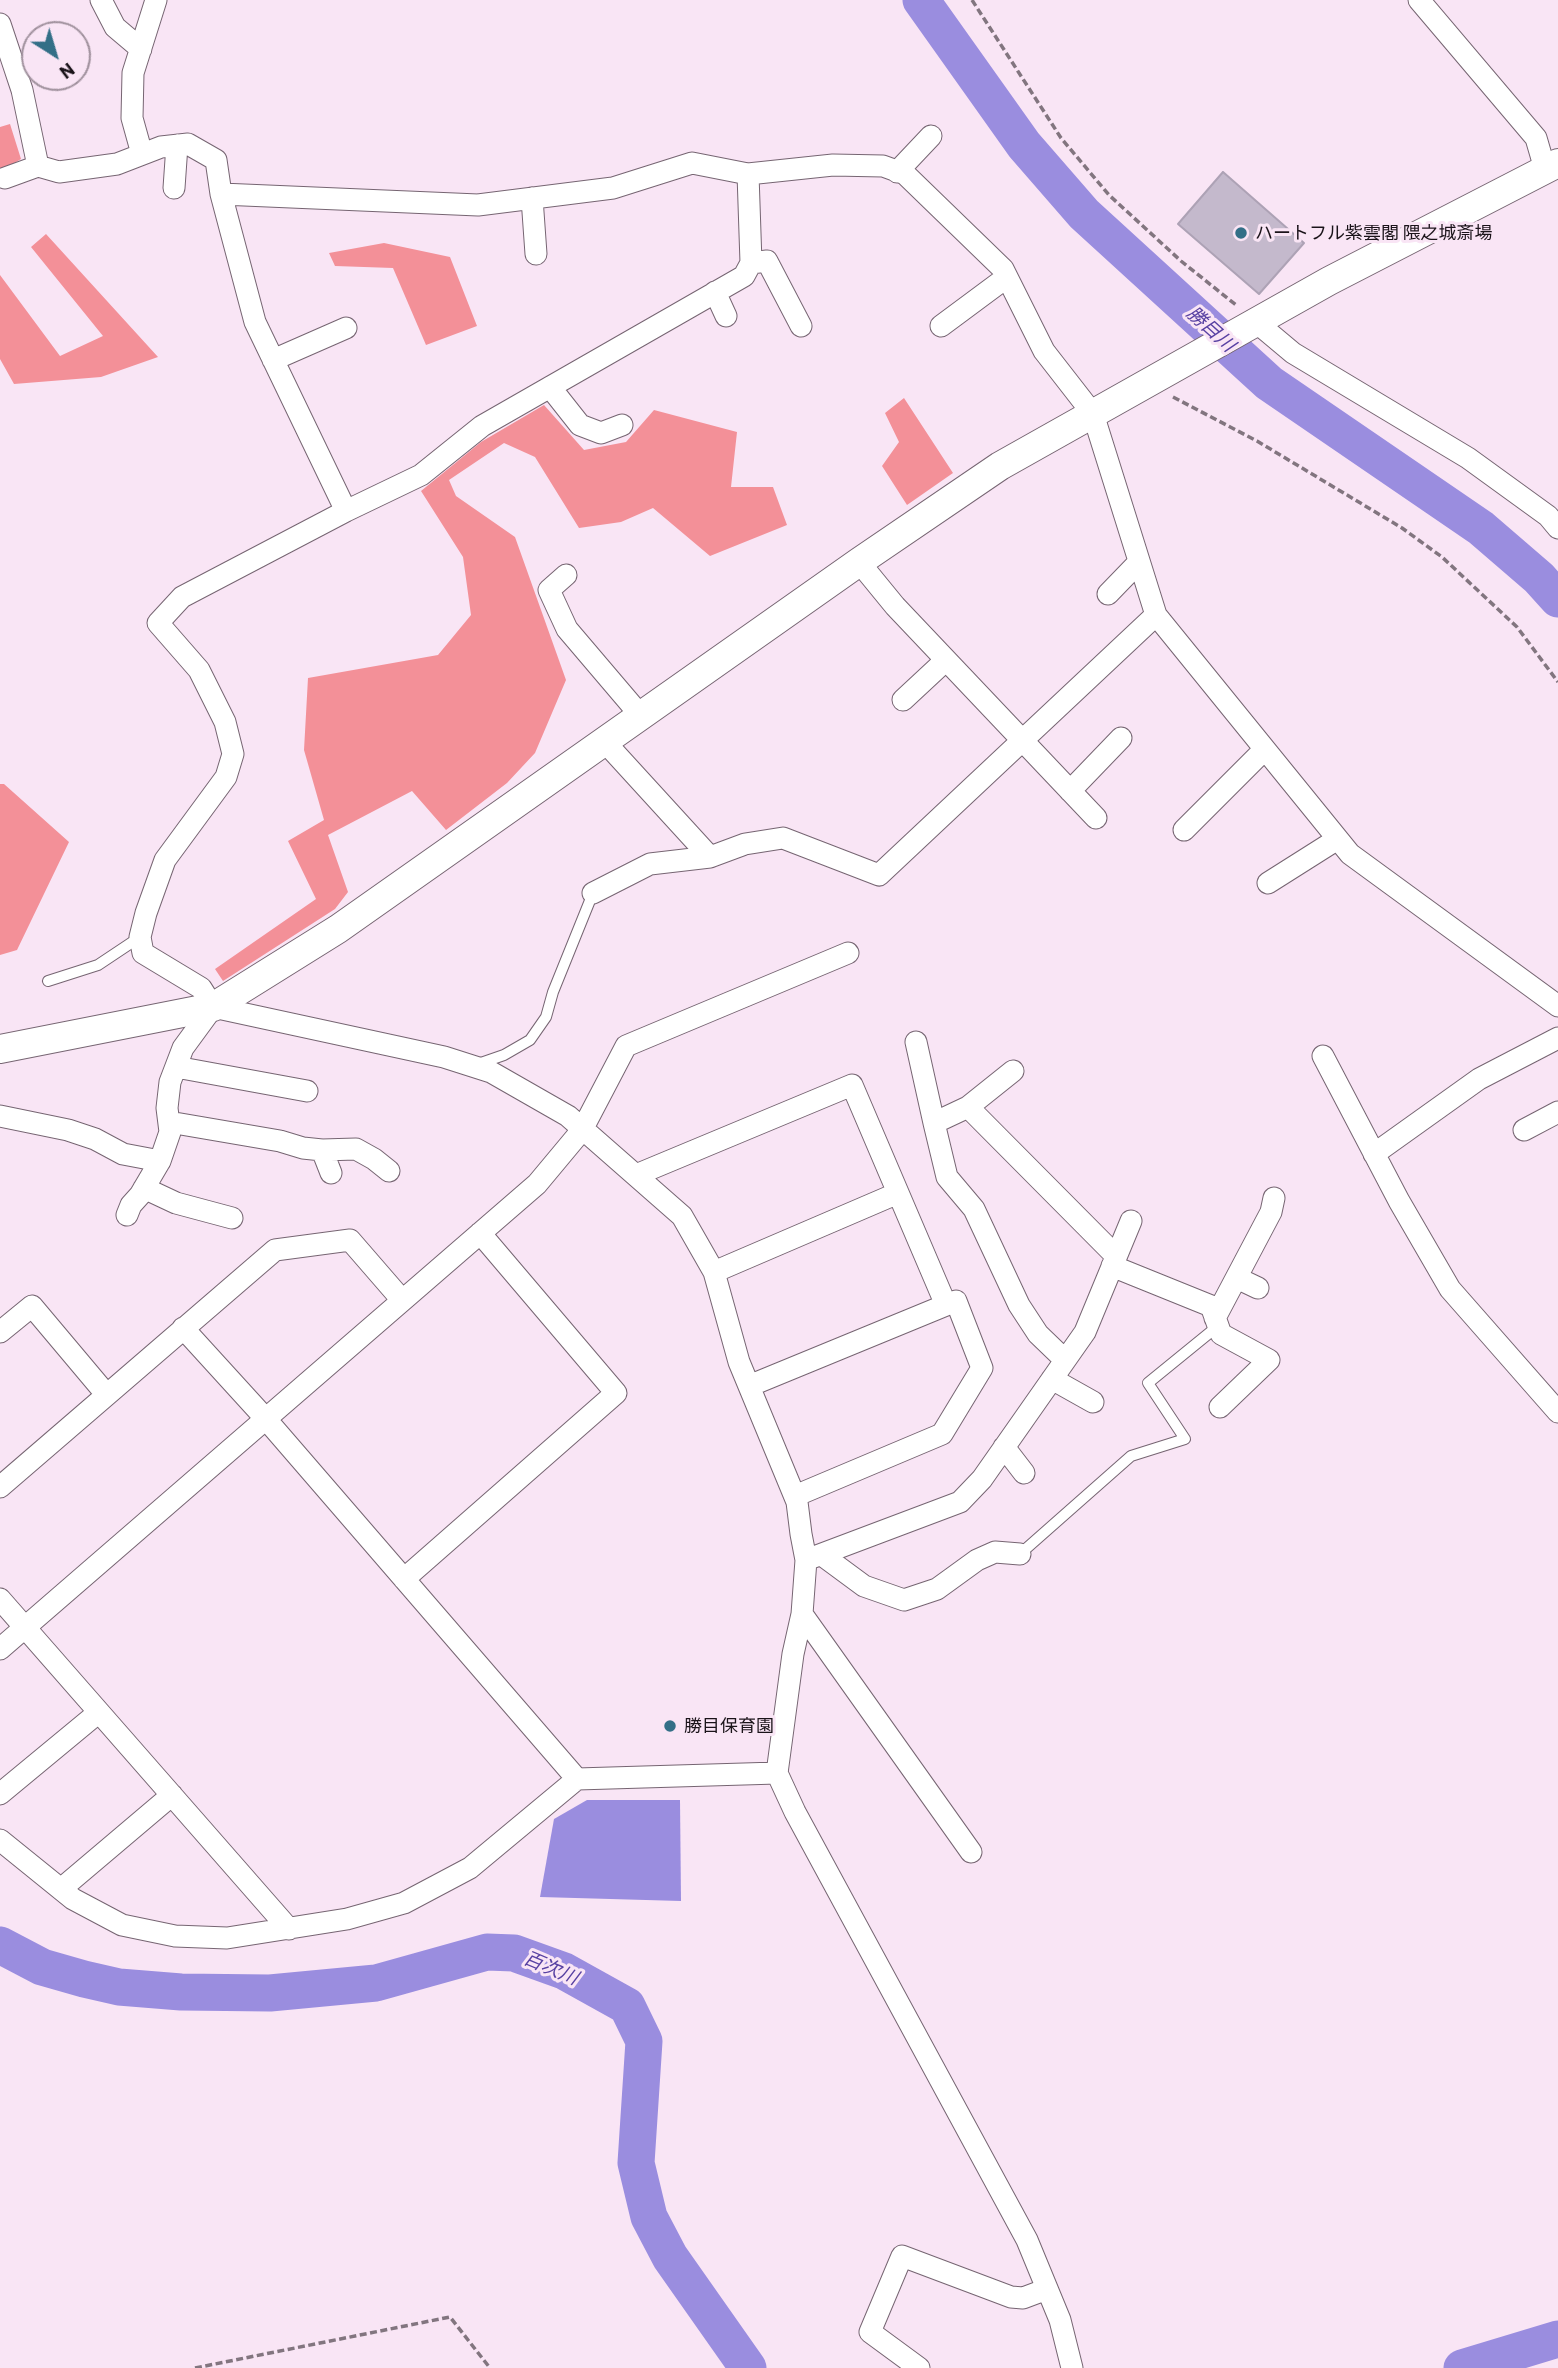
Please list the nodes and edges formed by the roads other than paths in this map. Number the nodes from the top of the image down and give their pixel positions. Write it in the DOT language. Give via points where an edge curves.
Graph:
graph roads {
  1 [pos="101,0"];
  2 [pos="156,0"];
  3 [pos="1419,0"];
  4 [pos="0,24"];
  5 [pos="141,49"];
  6 [pos="931,136"];
  7 [pos="177,145"];
  8 [pos="142,155"];
  9 [pos="38,166"];
  10 [pos="1551,166"];
  11 [pos="897,172"];
  12 [pos="748,174"];
  13 [pos="5,178"];
  14 [pos="174,188"];
  15 [pos="221,194"];
  16 [pos="531,198"];
  17 [pos="537,254"];
  18 [pos="751,263"];
  19 [pos="1007,277"];
  20 [pos="715,292"];
  21 [pos="726,316"];
  22 [pos="801,326"];
  23 [pos="941,326"];
  24 [pos="1250,326"];
  25 [pos="346,328"];
  26 [pos="273,360"];
  27 [pos="550,387"];
  28 [pos="1093,414"];
  29 [pos="622,425"];
  30 [pos="346,511"];
  31 [pos="1558,528"];
  32 [pos="859,562"];
  33 [pos="1138,563"];
  34 [pos="566,575"];
  35 [pos="1108,594"];
  36 [pos="1156,615"];
  37 [pos="946,660"];
  38 [pos="903,700"];
  39 [pos="641,716"];
  40 [pos="1121,738"];
  41 [pos="604,741"];
  42 [pos="1022,741"];
  43 [pos="1264,750"];
  44 [pos="1070,791"];
  45 [pos="1096,818"];
  46 [pos="1184,830"];
  47 [pos="1336,840"];
  48 [pos="710,857"];
  49 [pos="1268,883"];
  50 [pos="593,893"];
  51 [pos="140,937"];
  52 [pos="848,953"];
  53 [pos="48,981"];
  54 [pos="1558,1006"];
  55 [pos="213,1007"];
  56 [pos="1558,1038"];
  57 [pos="916,1042"];
  58 [pos="0,1049"];
  59 [pos="1323,1056"];
  60 [pos="473,1066"];
  61 [pos="176,1067"];
  62 [pos="1013,1072"];
  63 [pos="307,1091"];
  64 [pos="968,1107"];
  65 [pos="1558,1112"];
  66 [pos="0,1116"];
  67 [pos="169,1122"];
  68 [pos="934,1123"];
  69 [pos="582,1130"];
  70 [pos="1524,1130"];
  71 [pos="322,1150"];
  72 [pos="1374,1154"];
  73 [pos="160,1161"];
  74 [pos="389,1171"];
  75 [pos="331,1173"];
  76 [pos="636,1175"];
  77 [pos="144,1188"];
  78 [pos="898,1193"];
  79 [pos="1274,1198"];
  80 [pos="127,1215"];
  81 [pos="232,1218"];
  82 [pos="1131,1221"];
  83 [pos="480,1233"];
  84 [pos="1114,1261"];
  85 [pos="714,1272"];
  86 [pos="1237,1278"];
  87 [pos="1258,1287"];
  88 [pos="402,1300"];
  89 [pos="946,1305"];
  90 [pos="1217,1322"];
  91 [pos="183,1328"];
  92 [pos="0,1332"];
  93 [pos="1065,1360"];
  94 [pos="1052,1379"];
  95 [pos="749,1386"];
  96 [pos="106,1394"];
  97 [pos="1093,1402"];
  98 [pos="1220,1407"];
  99 [pos="1558,1412"];
  100 [pos="265,1418"];
  101 [pos="1004,1447"];
  102 [pos="1024,1473"];
  103 [pos="0,1487"];
  104 [pos="795,1496"];
  105 [pos="1020,1554"];
  106 [pos="814,1558"];
  107 [pos="404,1579"];
  108 [pos="0,1599"];
  109 [pos="802,1614"];
  110 [pos="25,1627"];
  111 [pos="0,1649"];
  112 [pos="99,1712"];
  113 [pos="777,1773"];
  114 [pos="577,1779"];
  115 [pos="0,1794"];
  116 [pos="172,1795"];
  117 [pos="0,1840"];
  118 [pos="971,1852"];
  119 [pos="61,1889"];
  120 [pos="289,1929"];
  121 [pos="1047,2289"];
  122 [pos="919,2368"];
  123 [pos="1072,2368"];
  1 -- 5 [label="street" via="115,27"];
  2 -- 5 [label="street"];
  3 -- 10 [label="street" via="1535,138"];
  4 -- 9 [label="street" via="22,90"];
  5 -- 8 [label="street" via="133,73 132,118"];
  6 -- 11 [label="street"];
  7 -- 8 [label="street"];
  7 -- 14 [label="street"];
  7 -- 15 [label="street" via="188,144 216,160"];
  8 -- 9 [label="street" via="62,183"];
  9 -- 13 [label="street"];
  10 -- 24 [label="street"];
  11 -- 12 [label="street" via="883,166 834,165"];
  11 -- 19 [label="street" via="905,174"];
  12 -- 16 [label="street" via="692,163 613,188"];
  12 -- 18 [label="street"];
  15 -- 16 [label="street" via="478,205"];
  15 -- 26 [label="street" via="255,322"];
  16 -- 17 [label="street"];
  18 -- 20 [label="street" via="744,276"];
  18 -- 22 [label="street" via="767,261"];
  19 -- 23 [label="street"];
  19 -- 28 [label="street" via="1044,351"];
  20 -- 21 [label="street"];
  20 -- 27 [label="street"];
  24 -- 28 [label="street"];
  24 -- 31 [label="street" via="1468,458"];
  25 -- 26 [label="street"];
  26 -- 30 [label="street"];
  27 -- 29 [label="street" via="580,425 601,433"];
  27 -- 30 [label="street" via="482,426 421,475"];
  28 -- 32 [label="street" via="1000,466"];
  28 -- 33 [label="street"];
  30 -- 51 [label="street" via="182,597 158,623 199,670 225,722 233,754 226,777 165,860"];
  32 -- 37 [label="street"];
  32 -- 39 [label="street"];
  33 -- 35 [label="street"];
  33 -- 36 [label="street"];
  34 -- 39 [label="street" via="549,590 567,629 588,643"];
  36 -- 42 [label="street"];
  36 -- 43 [label="street"];
  37 -- 38 [label="street"];
  37 -- 42 [label="street"];
  39 -- 41 [label="street"];
  40 -- 44 [label="street"];
  41 -- 48 [label="street"];
  41 -- 55 [label="street" via="338,929"];
  42 -- 44 [label="street"];
  42 -- 48 [label="street" via="879,874 783,838 745,844"];
  43 -- 46 [label="street"];
  43 -- 47 [label="street"];
  44 -- 45 [label="street"];
  47 -- 49 [label="street"];
  47 -- 54 [label="street"];
  48 -- 50 [label="street" via="650,864"];
  50 -- 60 [label="lane" via="546,1017 530,1040"];
  51 -- 53 [label="lane" via="98,965"];
  51 -- 55 [label="street" via="143,953 201,988"];
  52 -- 69 [label="street" via="626,1046"];
  55 -- 58 [label="street"];
  55 -- 60 [label="street"];
  55 -- 61 [label="street" via="183,1048"];
  56 -- 72 [label="street" via="1479,1079"];
  57 -- 68 [label="street"];
  59 -- 72 [label="street"];
  60 -- 69 [label="street" via="568,1116"];
  61 -- 63 [label="street"];
  61 -- 67 [label="street" via="170,1082"];
  62 -- 64 [label="street"];
  64 -- 68 [label="street"];
  64 -- 84 [label="street"];
  65 -- 70 [label="street"];
  66 -- 73 [label="street" via="68,1130 122,1154"];
  67 -- 71 [label="street"];
  67 -- 73 [label="street"];
  68 -- 93 [label="street" via="947,1177 974,1209 1019,1305 1038,1334"];
  69 -- 76 [label="street"];
  69 -- 83 [label="street" via="537,1184"];
  71 -- 74 [label="street" via="356,1149"];
  71 -- 75 [label="street"];
  72 -- 99 [label="street" via="1450,1289"];
  73 -- 77 [label="street"];
  76 -- 78 [label="street" via="852,1085"];
  76 -- 85 [label="street" via="682,1216"];
  77 -- 80 [label="street"];
  77 -- 81 [label="street" via="176,1203"];
  78 -- 85 [label="street"];
  78 -- 89 [label="street"];
  79 -- 86 [label="street" via="1272,1212"];
  82 -- 84 [label="street"];
  83 -- 88 [label="street"];
  83 -- 107 [label="street" via="616,1393"];
  84 -- 90 [label="street" via="1211,1306"];
  84 -- 93 [label="street" via="1085,1332"];
  85 -- 95 [label="street"];
  86 -- 87 [label="street"];
  86 -- 90 [label="street"];
  88 -- 91 [label="street" via="350,1240 275,1250"];
  88 -- 100 [label="street"];
  89 -- 95 [label="street"];
  89 -- 104 [label="street" via="956,1301 982,1368 942,1434"];
  90 -- 98 [label="street" via="1221,1334 1269,1360"];
  90 -- 105 [label="lane" via="1148,1382 1185,1439 1131,1456"];
  91 -- 96 [label="street"];
  91 -- 100 [label="street"];
  92 -- 96 [label="street" via="32,1306"];
  93 -- 94 [label="street"];
  94 -- 97 [label="street"];
  94 -- 101 [label="street"];
  95 -- 104 [label="street"];
  96 -- 103 [label="street"];
  100 -- 107 [label="street"];
  100 -- 110 [label="street"];
  101 -- 102 [label="street"];
  101 -- 106 [label="street" via="960,1502"];
  104 -- 106 [label="street"];
  105 -- 106 [label="street" via="995,1552 937,1589 904,1600 864,1586"];
  106 -- 109 [label="street"];
  107 -- 114 [label="street"];
  108 -- 110 [label="street"];
  109 -- 113 [label="street"];
  109 -- 118 [label="street"];
  110 -- 111 [label="street"];
  110 -- 112 [label="street"];
  112 -- 115 [label="street"];
  112 -- 116 [label="street"];
  113 -- 114 [label="street"];
  113 -- 121 [label="street" via="1027,2240"];
  114 -- 120 [label="street" via="470,1868 404,1903"];
  116 -- 119 [label="street"];
  116 -- 120 [label="street"];
  117 -- 119 [label="street"];
  119 -- 120 [label="street" via="122,1925 175,1936 227,1938"];
  121 -- 122 [label="street" via="1023,2298 1011,2297 902,2256 870,2332"];
  121 -- 123 [label="street"];
}
